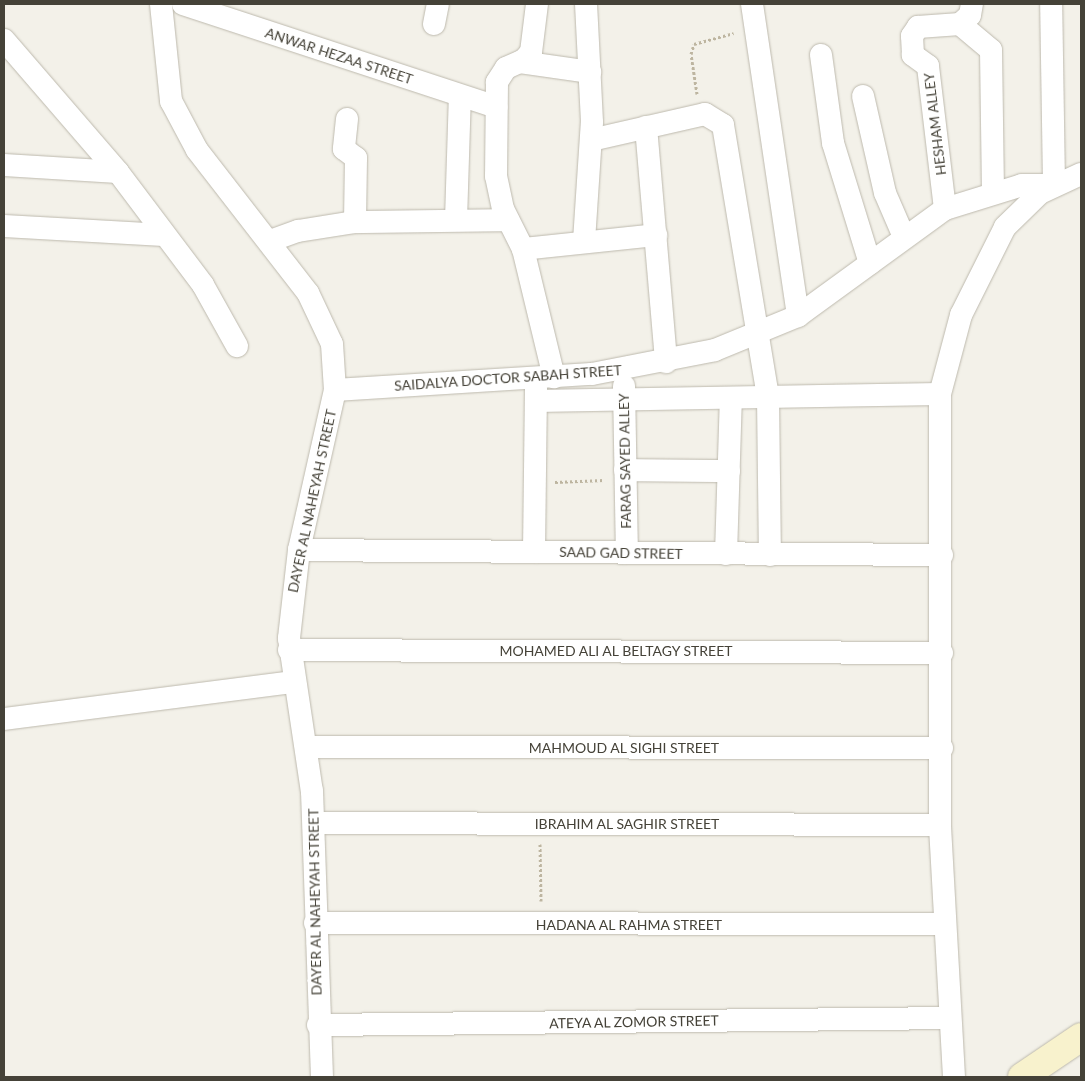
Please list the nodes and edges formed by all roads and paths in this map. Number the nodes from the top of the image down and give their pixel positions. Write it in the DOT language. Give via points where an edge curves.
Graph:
graph roads {
  1 [pos="161,4"];
  2 [pos="183,4"];
  3 [pos="537,4"];
  4 [pos="586,4"];
  5 [pos="752,4"];
  6 [pos="1052,4"];
  7 [pos="974,10"];
  8 [pos="757,28"];
  9 [pos="4,40"];
  10 [pos="821,55"];
  11 [pos="520,62"];
  12 [pos="4,66"];
  13 [pos="28,68"];
  14 [pos="590,72"];
  15 [pos="460,96"];
  16 [pos="862,96"];
  17 [pos="496,108"];
  18 [pos="700,114"];
  19 [pos="347,119"];
  20 [pos="646,127"];
  21 [pos="591,140"];
  22 [pos="4,166"];
  23 [pos="118,172"];
  24 [pos="1081,174"];
  25 [pos="1054,186"];
  26 [pos="993,192"];
  27 [pos="945,210"];
  28 [pos="456,220"];
  29 [pos="508,220"];
  30 [pos="355,222"];
  31 [pos="4,226"];
  32 [pos="164,235"];
  33 [pos="656,235"];
  34 [pos="904,237"];
  35 [pos="270,241"];
  36 [pos="584,241"];
  37 [pos="523,249"];
  38 [pos="870,263"];
  39 [pos="798,316"];
  40 [pos="761,335"];
  41 [pos="237,346"];
  42 [pos="666,362"];
  43 [pos="624,370"];
  44 [pos="545,378"];
  45 [pos="335,390"];
  46 [pos="940,394"];
  47 [pos="768,397"];
  48 [pos="731,398"];
  49 [pos="624,400"];
  50 [pos="536,401"];
  51 [pos="729,471"];
  52 [pos="626,475"];
  53 [pos="535,482"];
  54 [pos="299,550"];
  55 [pos="534,552"];
  56 [pos="627,553"];
  57 [pos="726,554"];
  58 [pos="770,555"];
  59 [pos="942,556"];
  60 [pos="289,650"];
  61 [pos="942,652"];
  62 [pos="293,682"];
  63 [pos="4,719"];
  64 [pos="306,747"];
  65 [pos="942,748"];
  66 [pos="314,823"];
  67 [pos="539,824"];
  68 [pos="940,825"];
  69 [pos="315,923"];
  70 [pos="942,924"];
  71 [pos="542,925"];
  72 [pos="950,1018"];
  73 [pos="318,1025"];
  74 [pos="1081,1037"];
  75 [pos="322,1077"];
  76 [pos="954,1077"];
  77 [pos="1022,1077"];
  1 -- 35 [label="street, DAYER AL NAHEYAH STREET" via="171,101 197,150"];
  2 -- 15 [label="street, ANWAR HEZAA STREET"];
  3 -- 11 [label="street" via="531,52"];
  4 -- 14 [label="street"];
  5 -- 8 [label="street"];
  6 -- 25 [label="street"];
  7 -- 26 [label="street" via="991,50"];
  7 -- 27 [label="street, HESHAM ALLEY" via="918,27 912,36 913,55 928,66"];
  8 -- 18 [label="path" via="694,44 691,54"];
  8 -- 39 [label="street"];
  9 -- 13 [label="street"];
  10 -- 38 [label="street" via="838,161"];
  11 -- 14 [label="street"];
  11 -- 17 [label="street" via="500,74"];
  12 -- 13 [label="street"];
  13 -- 23 [label="street"];
  14 -- 21 [label="street"];
  15 -- 17 [label="street, ANWAR HEZAA STREET"];
  15 -- 28 [label="street"];
  16 -- 34 [label="street" via="885,193"];
  17 -- 29 [label="street" via="496,176"];
  18 -- 20 [label="street"];
  18 -- 40 [label="street" via="716,116 723,125"];
  19 -- 30 [label="street" via="344,149 356,158"];
  20 -- 21 [label="street"];
  20 -- 33 [label="street"];
  21 -- 36 [label="street"];
  22 -- 23 [label="street"];
  23 -- 32 [label="street"];
  24 -- 25 [label="street"];
  25 -- 26 [label="street, SAIDALYA DOCTOR SABAH STREET" via="1038,183"];
  25 -- 46 [label="street" via="1021,209 992,248 961,315"];
  26 -- 27 [label="street, SAIDALYA DOCTOR SABAH STREET"];
  27 -- 34 [label="street, SAIDALYA DOCTOR SABAH STREET"];
  28 -- 29 [label="street"];
  28 -- 30 [label="street"];
  29 -- 37 [label="street"];
  30 -- 35 [label="street" via="298,231"];
  31 -- 32 [label="street"];
  32 -- 41 [label="street" via="203,285"];
  33 -- 36 [label="street"];
  33 -- 42 [label="street"];
  34 -- 38 [label="street, SAIDALYA DOCTOR SABAH STREET"];
  35 -- 45 [label="street, DAYER AL NAHEYAH STREET" via="323,317 332,344"];
  36 -- 37 [label="street"];
  37 -- 44 [label="street"];
  38 -- 39 [label="street, SAIDALYA DOCTOR SABAH STREET"];
  39 -- 40 [label="street, SAIDALYA DOCTOR SABAH STREET"];
  40 -- 42 [label="street, SAIDALYA DOCTOR SABAH STREET"];
  40 -- 47 [label="street"];
  42 -- 43 [label="street, SAIDALYA DOCTOR SABAH STREET"];
  43 -- 44 [label="street, SAIDALYA DOCTOR SABAH STREET"];
  43 -- 49 [label="street, FARAG SAYED ALLEY"];
  44 -- 45 [label="street, SAIDALYA DOCTOR SABAH STREET"];
  44 -- 50 [label="street"];
  45 -- 54 [label="street, DAYER AL NAHEYAH STREET"];
  46 -- 47 [label="street"];
  46 -- 59 [label="street"];
  47 -- 48 [label="street"];
  47 -- 58 [label="street"];
  48 -- 49 [label="street"];
  48 -- 51 [label="street"];
  49 -- 50 [label="street"];
  49 -- 52 [label="street, FARAG SAYED ALLEY"];
  50 -- 53 [label="street"];
  51 -- 52 [label="street"];
  51 -- 57 [label="street"];
  52 -- 53 [label="path"];
  52 -- 56 [label="street, FARAG SAYED ALLEY"];
  53 -- 55 [label="street"];
  54 -- 55 [label="street, SAAD GAD STREET"];
  54 -- 60 [label="street, DAYER AL NAHEYAH STREET"];
  55 -- 56 [label="street, SAAD GAD STREET"];
  56 -- 57 [label="street, SAAD GAD STREET"];
  57 -- 58 [label="street, SAAD GAD STREET"];
  58 -- 59 [label="street, SAAD GAD STREET"];
  59 -- 61 [label="street"];
  60 -- 61 [label="street, MOHAMED ALI AL BELTAGY STREET"];
  60 -- 62 [label="street, DAYER AL NAHEYAH STREET"];
  61 -- 65 [label="street"];
  62 -- 63 [label="street"];
  62 -- 64 [label="street, DAYER AL NAHEYAH STREET"];
  64 -- 65 [label="street, MAHMOUD AL SIGHI STREET"];
  64 -- 66 [label="street, DAYER AL NAHEYAH STREET"];
  65 -- 68 [label="street"];
  66 -- 67 [label="street, IBRAHIM AL SAGHIR STREET"];
  66 -- 69 [label="street, DAYER AL NAHEYAH STREET"];
  67 -- 68 [label="street, IBRAHIM AL SAGHIR STREET"];
  67 -- 71 [label="path"];
  68 -- 70 [label="street"];
  69 -- 71 [label="street, HADANA AL RAHMA STREET"];
  69 -- 73 [label="street, DAYER AL NAHEYAH STREET"];
  70 -- 71 [label="street, HADANA AL RAHMA STREET"];
  70 -- 72 [label="street"];
  72 -- 73 [label="street, ATEYA AL ZOMOR STREET"];
  72 -- 76 [label="street"];
  73 -- 75 [label="street, DAYER AL NAHEYAH STREET"];
  74 -- 77 [label="main road"];
}
